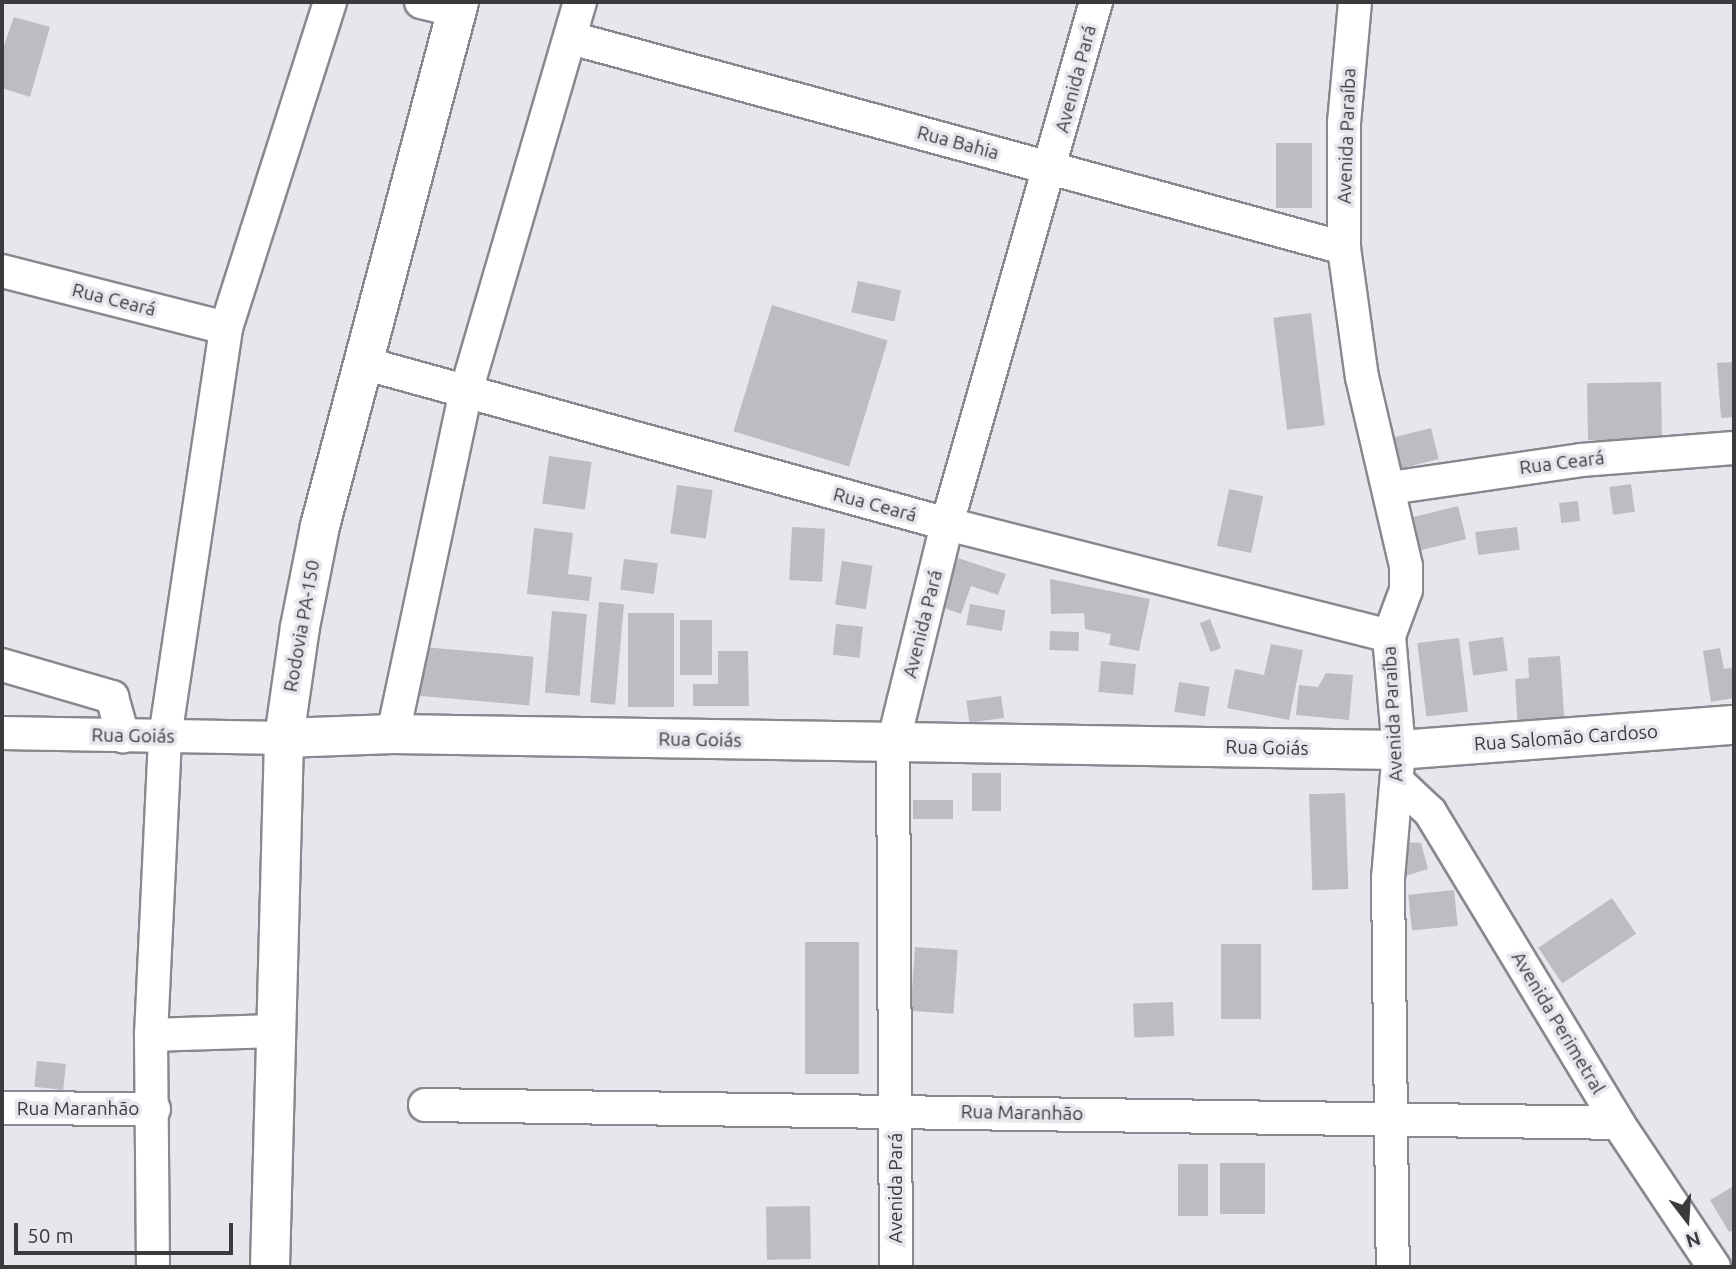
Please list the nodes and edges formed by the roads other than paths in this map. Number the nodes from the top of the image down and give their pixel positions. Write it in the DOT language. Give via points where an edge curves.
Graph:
graph roads {
  1 [pos="330,2"];
  2 [pos="580,2"];
  3 [pos="1097,2"];
  4 [pos="1355,2"];
  5 [pos="446,5"];
  6 [pos="571,38"];
  7 [pos="1053,169"];
  8 [pos="1344,248"];
  9 [pos="2,271"];
  10 [pos="226,328"];
  11 [pos="363,363"];
  12 [pos="465,395"];
  13 [pos="1734,448"];
  14 [pos="1390,488"];
  15 [pos="947,524"];
  16 [pos="1389,636"];
  17 [pos="2,665"];
  18 [pos="1734,725"];
  19 [pos="2,733"];
  20 [pos="393,734"];
  21 [pos="123,736"];
  22 [pos="165,737"];
  23 [pos="284,738"];
  24 [pos="893,744"];
  25 [pos="1399,766"];
  26 [pos="274,1031"];
  27 [pos="151,1035"];
  28 [pos="425,1105"];
  29 [pos="2,1108"];
  30 [pos="154,1110"];
  31 [pos="895,1112"];
  32 [pos="1393,1117"];
  33 [pos="1618,1123"];
  34 [pos="153,1267"];
  35 [pos="270,1267"];
  36 [pos="896,1267"];
  37 [pos="1392,1267"];
  38 [pos="1714,1267"];
  1 -- 10 [label="street"];
  2 -- 6 [label="street"];
  3 -- 7 [label="street, Avenida Pará"];
  4 -- 8 [label="street, Avenida Paraíba" via="1344,122"];
  5 -- 11 [label="main road, Rodovia PA-150"];
  6 -- 7 [label="street, Rua Bahia"];
  6 -- 12 [label="street"];
  7 -- 8 [label="street, Rua Bahia"];
  7 -- 15 [label="street, Avenida Pará"];
  8 -- 14 [label="street, Avenida Paraíba" via="1362,377"];
  9 -- 10 [label="street, Rua Ceará"];
  10 -- 22 [label="street"];
  11 -- 12 [label="street, Rua Ceará"];
  11 -- 23 [label="main road, Rodovia PA-150" via="320,526"];
  12 -- 15 [label="street, Rua Ceará"];
  12 -- 20 [label="street"];
  13 -- 14 [label="street, Rua Ceará" via="1581,460"];
  14 -- 16 [label="street, Avenida Paraíba" via="1406,590"];
  15 -- 16 [label="street, Rua Ceará"];
  15 -- 24 [label="street, Avenida Pará"];
  16 -- 25 [label="street, Avenida Paraíba"];
  17 -- 21 [label="street" via="112,697"];
  18 -- 25 [label="main road, Rua Salomão Cardoso"];
  19 -- 21 [label="street, Rua Goiás"];
  20 -- 23 [label="main road, Rua Goiás"];
  20 -- 24 [label="main road, Rua Goiás"];
  21 -- 22 [label="street, Rua Goiás"];
  22 -- 23 [label="street, Rua Goiás"];
  22 -- 27 [label="street"];
  23 -- 26 [label="main road, Rodovia PA-150"];
  24 -- 25 [label="main road, Rua Goiás"];
  24 -- 31 [label="street, Avenida Pará"];
  25 -- 32 [label="street, Avenida Paraíba" via="1388,878"];
  25 -- 33 [label="street, Avenida Perimetral"];
  26 -- 27 [label="street"];
  26 -- 35 [label="main road, Rodovia PA-150"];
  27 -- 30 [label="street"];
  28 -- 31 [label="street, Rua Maranhão"];
  29 -- 30 [label="street, Rua Maranhão"];
  30 -- 34 [label="street"];
  31 -- 32 [label="street, Rua Maranhão"];
  31 -- 36 [label="street, Avenida Pará"];
  32 -- 33 [label="street, Rua Maranhão"];
  32 -- 37 [label="street, Avenida Paraíba"];
  33 -- 38 [label="street, Avenida Perimetral"];
}
